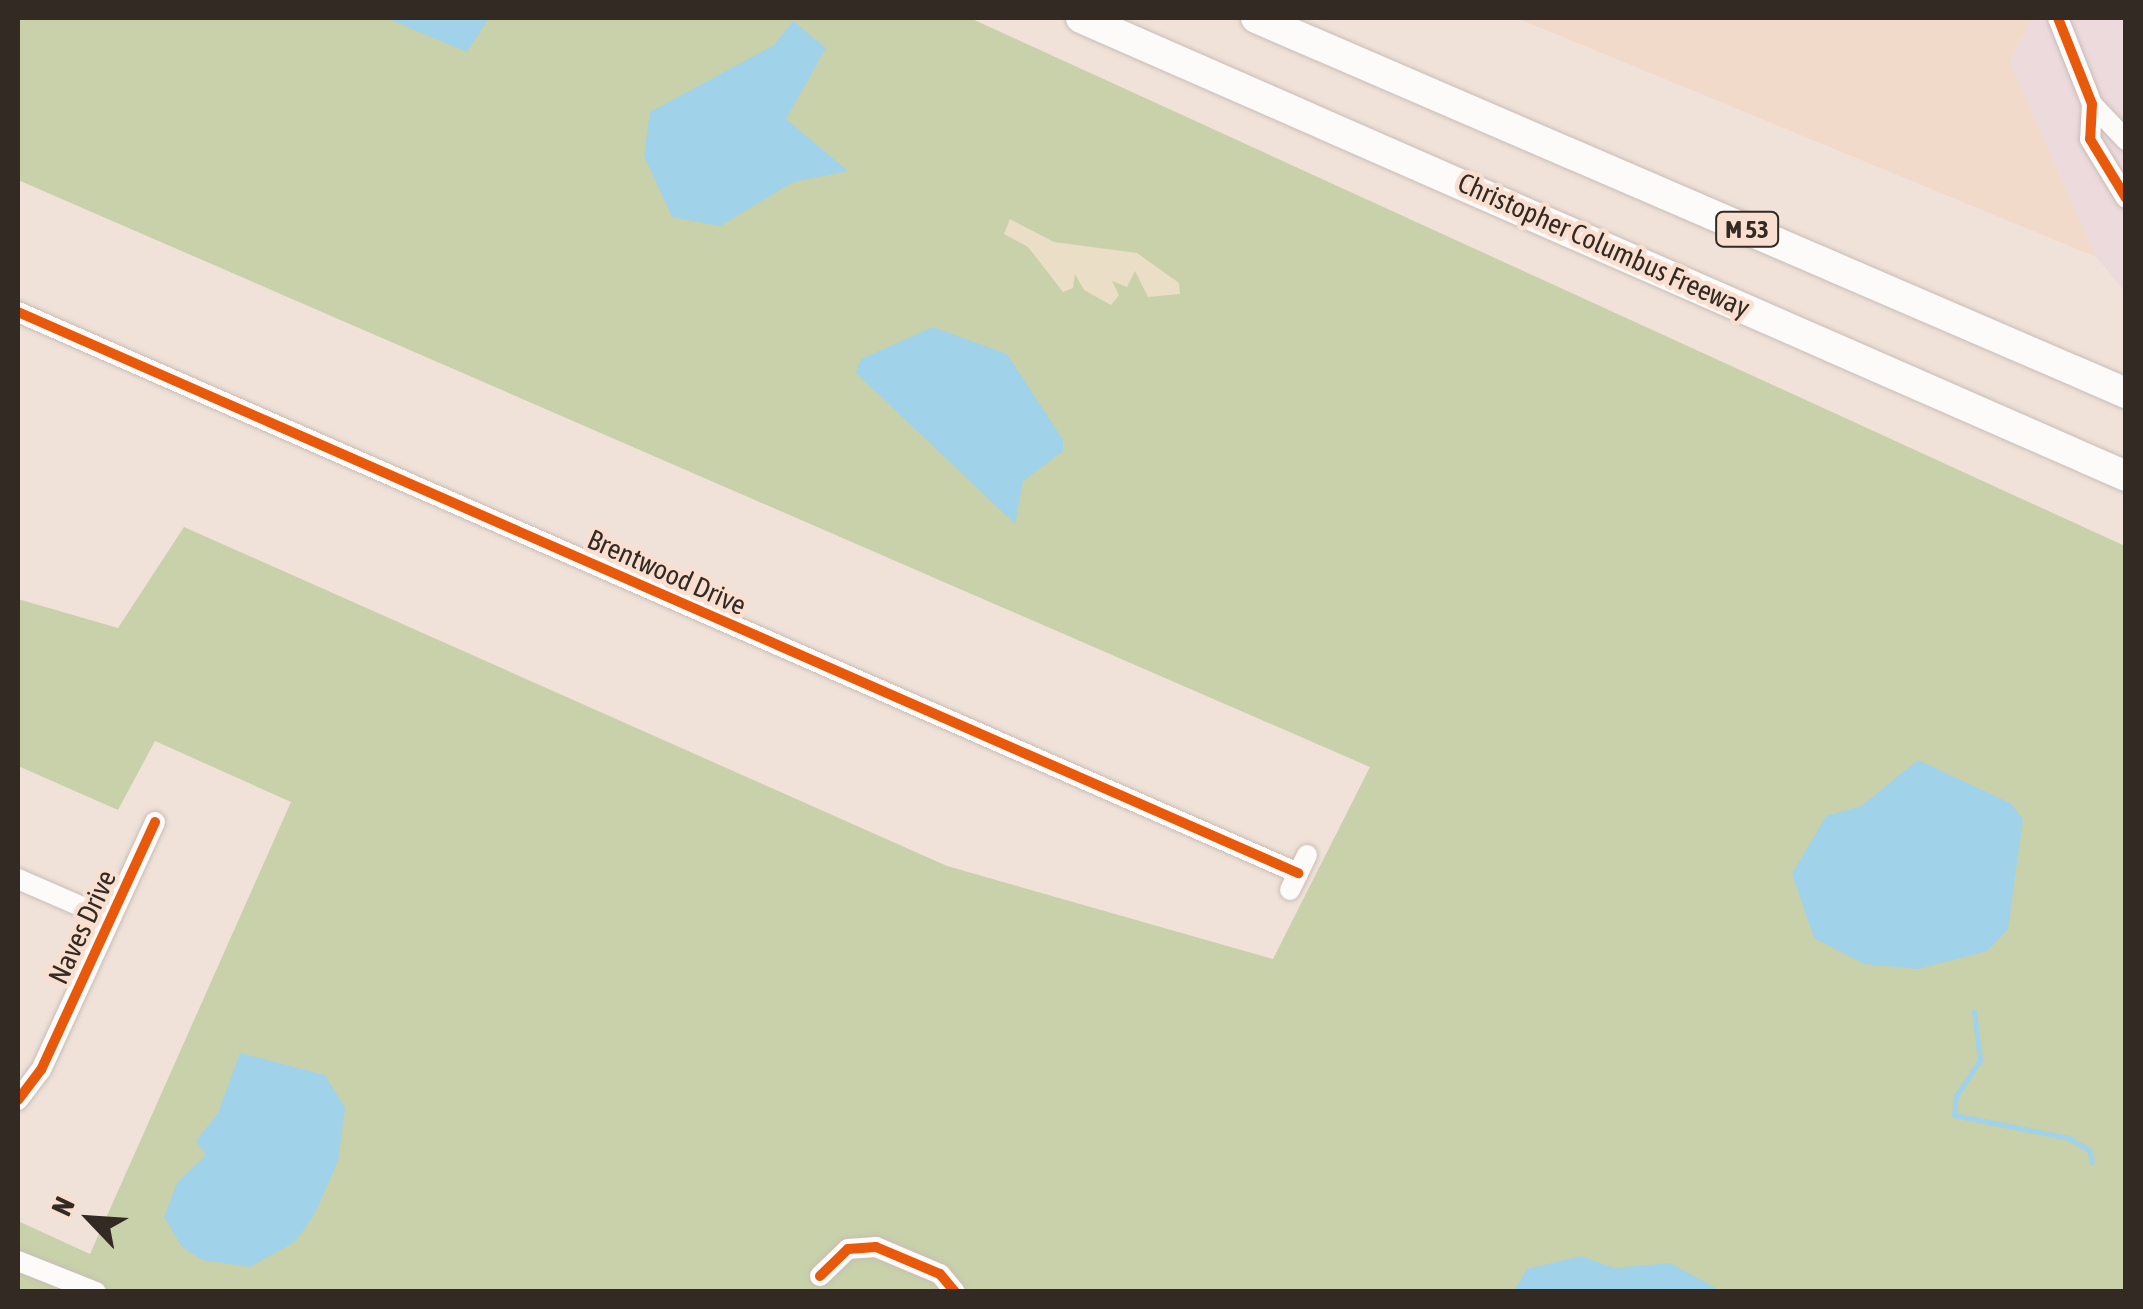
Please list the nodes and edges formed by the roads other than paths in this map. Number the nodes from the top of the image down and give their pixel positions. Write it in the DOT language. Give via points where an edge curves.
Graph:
graph roads {
  1 [pos="1081,18"];
  2 [pos="1256,18"];
  3 [pos="2058,18"];
  4 [pos="2092,104"];
  5 [pos="2126,140"];
  6 [pos="2126,198"];
  7 [pos="18,312"];
  8 [pos="2126,393"];
  9 [pos="2126,476"];
  10 [pos="155,822"];
  11 [pos="1298,873"];
  12 [pos="18,879"];
  13 [pos="110,920"];
  14 [pos="18,1100"];
  15 [pos="18,1261"];
  16 [pos="820,1276"];
  17 [pos="96,1292"];
  18 [pos="955,1292"];
  1 -- 9 [label="highway, Christopher Columbus Freeway / M 53"];
  2 -- 8 [label="highway, M 53"];
  3 -- 4 [label="street"];
  4 -- 5 [label="street"];
  4 -- 6 [label="street" via="2090,138"];
  7 -- 11 [label="street, Brentwood Drive"];
  10 -- 13 [label="street, Naves Drive"];
  12 -- 13 [label="street"];
  13 -- 14 [label="street, Naves Drive" via="40,1070"];
  15 -- 17 [label="street"];
  16 -- 18 [label="street" via="848,1249 876,1246 940,1274"];
}
